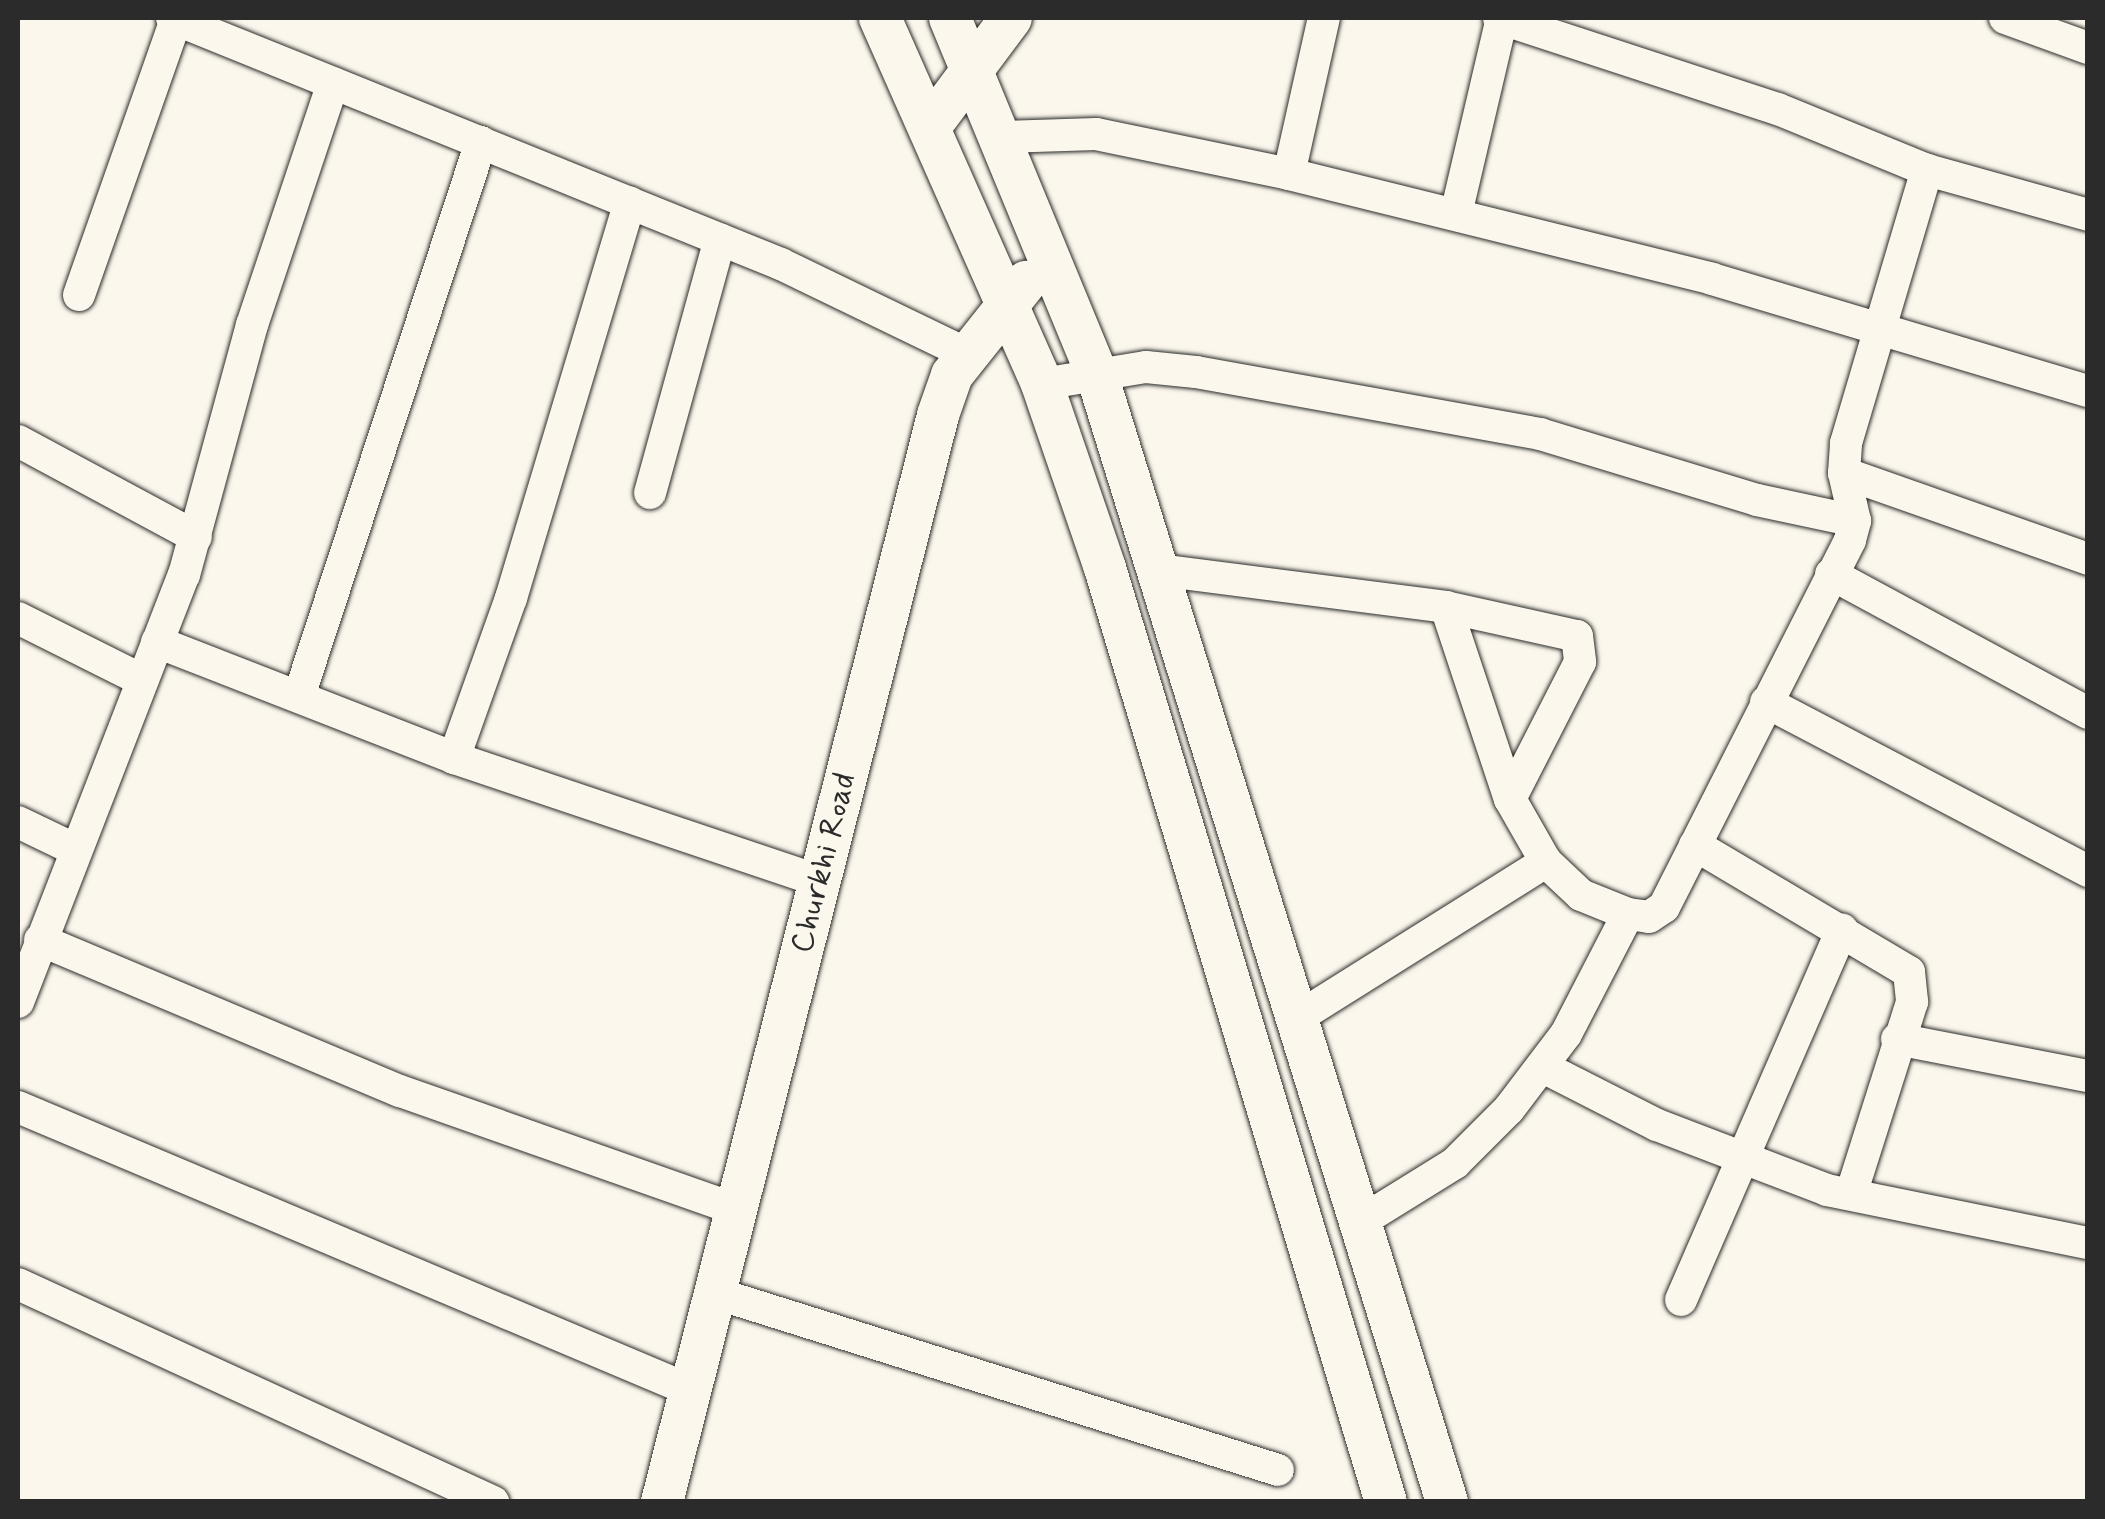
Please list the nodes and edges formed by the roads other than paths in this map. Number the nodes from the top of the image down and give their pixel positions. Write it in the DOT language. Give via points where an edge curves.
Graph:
graph roads {
  1 [pos="174,18"];
  2 [pos="880,18"];
  3 [pos="950,18"];
  4 [pos="1012,18"];
  5 [pos="1324,18"];
  6 [pos="1501,18"];
  7 [pos="2005,18"];
  8 [pos="2088,48"];
  9 [pos="976,74"];
  10 [pos="333,83"];
  11 [pos="932,124"];
  12 [pos="1002,137"];
  13 [pos="481,142"];
  14 [pos="1928,170"];
  15 [pos="1289,174"];
  16 [pos="630,202"];
  17 [pos="1456,214"];
  18 [pos="2088,215"];
  19 [pos="720,239"];
  20 [pos="1053,259"];
  21 [pos="79,296"];
  22 [pos="1008,298"];
  23 [pos="1877,328"];
  24 [pos="967,354"];
  25 [pos="1096,372"];
  26 [pos="1042,384"];
  27 [pos="2088,392"];
  28 [pos="18,441"];
  29 [pos="1844,473"];
  30 [pos="650,493"];
  31 [pos="1855,521"];
  32 [pos="196,537"];
  33 [pos="2088,558"];
  34 [pos="1158,570"];
  35 [pos="1832,574"];
  36 [pos="1446,607"];
  37 [pos="18,618"];
  38 [pos="158,642"];
  39 [pos="142,680"];
  40 [pos="298,696"];
  41 [pos="1766,702"];
  42 [pos="2088,713"];
  43 [pos="454,758"];
  44 [pos="1510,798"];
  45 [pos="18,822"];
  46 [pos="1695,845"];
  47 [pos="72,848"];
  48 [pos="1546,862"];
  49 [pos="2088,872"];
  50 [pos="820,881"];
  51 [pos="1628,914"];
  52 [pos="1842,930"];
  53 [pos="40,940"];
  54 [pos="21,985"];
  55 [pos="1297,1018"];
  56 [pos="1897,1039"];
  57 [pos="1543,1067"];
  58 [pos="2088,1076"];
  59 [pos="18,1107"];
  60 [pos="1742,1161"];
  61 [pos="1850,1194"];
  62 [pos="736,1209"];
  63 [pos="1360,1222"];
  64 [pos="2088,1242"];
  65 [pos="18,1284"];
  66 [pos="715,1293"];
  67 [pos="1680,1300"];
  68 [pos="690,1390"];
  69 [pos="1278,1470"];
  70 [pos="493,1502"];
  71 [pos="662,1502"];
  72 [pos="1386,1502"];
  73 [pos="1447,1502"];
  1 -- 10 [label="street"];
  1 -- 21 [label="street"];
  2 -- 11 [label="street"];
  3 -- 9 [label="street"];
  4 -- 9 [label="street"];
  5 -- 15 [label="street"];
  6 -- 14 [label="street" via="1778,109"];
  6 -- 17 [label="street"];
  7 -- 8 [label="street"];
  9 -- 11 [label="street"];
  9 -- 12 [label="street"];
  10 -- 13 [label="street"];
  10 -- 32 [label="street" via="252,325"];
  11 -- 22 [label="street"];
  12 -- 15 [label="street" via="1096,134"];
  12 -- 20 [label="street"];
  13 -- 16 [label="street"];
  13 -- 40 [label="street"];
  14 -- 18 [label="street"];
  14 -- 23 [label="street"];
  15 -- 17 [label="street"];
  16 -- 19 [label="street"];
  16 -- 43 [label="street" via="511,598"];
  17 -- 23 [label="street"];
  19 -- 24 [label="street"];
  19 -- 30 [label="street"];
  20 -- 22 [label="street, Churkhi Road"];
  20 -- 25 [label="street"];
  22 -- 24 [label="street, Churkhi Road"];
  22 -- 26 [label="street"];
  23 -- 27 [label="street"];
  23 -- 29 [label="street"];
  24 -- 50 [label="street, Churkhi Road" via="938,415"];
  25 -- 26 [label="street"];
  25 -- 31 [label="street" via="1196,372 1540,434 1756,500"];
  25 -- 34 [label="street"];
  26 -- 72 [label="street" via="1105,568"];
  28 -- 32 [label="street"];
  29 -- 31 [label="street"];
  29 -- 33 [label="street"];
  31 -- 35 [label="street"];
  32 -- 38 [label="street"];
  34 -- 36 [label="street"];
  34 -- 55 [label="street"];
  35 -- 41 [label="street"];
  35 -- 42 [label="street"];
  36 -- 44 [label="street"];
  36 -- 44 [label="street" via="1558,628 1577,636 1584,650"];
  37 -- 39 [label="street"];
  38 -- 39 [label="street"];
  38 -- 40 [label="street"];
  39 -- 47 [label="street"];
  40 -- 43 [label="street"];
  41 -- 46 [label="street"];
  41 -- 49 [label="street"];
  43 -- 50 [label="street"];
  44 -- 48 [label="street"];
  45 -- 47 [label="street"];
  46 -- 51 [label="street" via="1664,907 1649,917"];
  46 -- 52 [label="street"];
  47 -- 53 [label="street"];
  48 -- 51 [label="street" via="1582,895"];
  48 -- 55 [label="street"];
  50 -- 62 [label="street, Churkhi Road"];
  51 -- 57 [label="street"];
  52 -- 56 [label="street" via="1909,972 1914,987"];
  52 -- 60 [label="street"];
  53 -- 54 [label="street"];
  53 -- 62 [label="street" via="400,1091"];
  55 -- 63 [label="street"];
  56 -- 58 [label="street"];
  56 -- 61 [label="street"];
  57 -- 60 [label="street"];
  57 -- 63 [label="street" via="1455,1162"];
  59 -- 68 [label="street"];
  60 -- 61 [label="street"];
  60 -- 67 [label="street"];
  61 -- 64 [label="street"];
  62 -- 66 [label="street, Churkhi Road"];
  63 -- 73 [label="street"];
  65 -- 70 [label="street"];
  66 -- 68 [label="street, Churkhi Road"];
  66 -- 69 [label="street"];
  68 -- 71 [label="street, Churkhi Road"];
}
